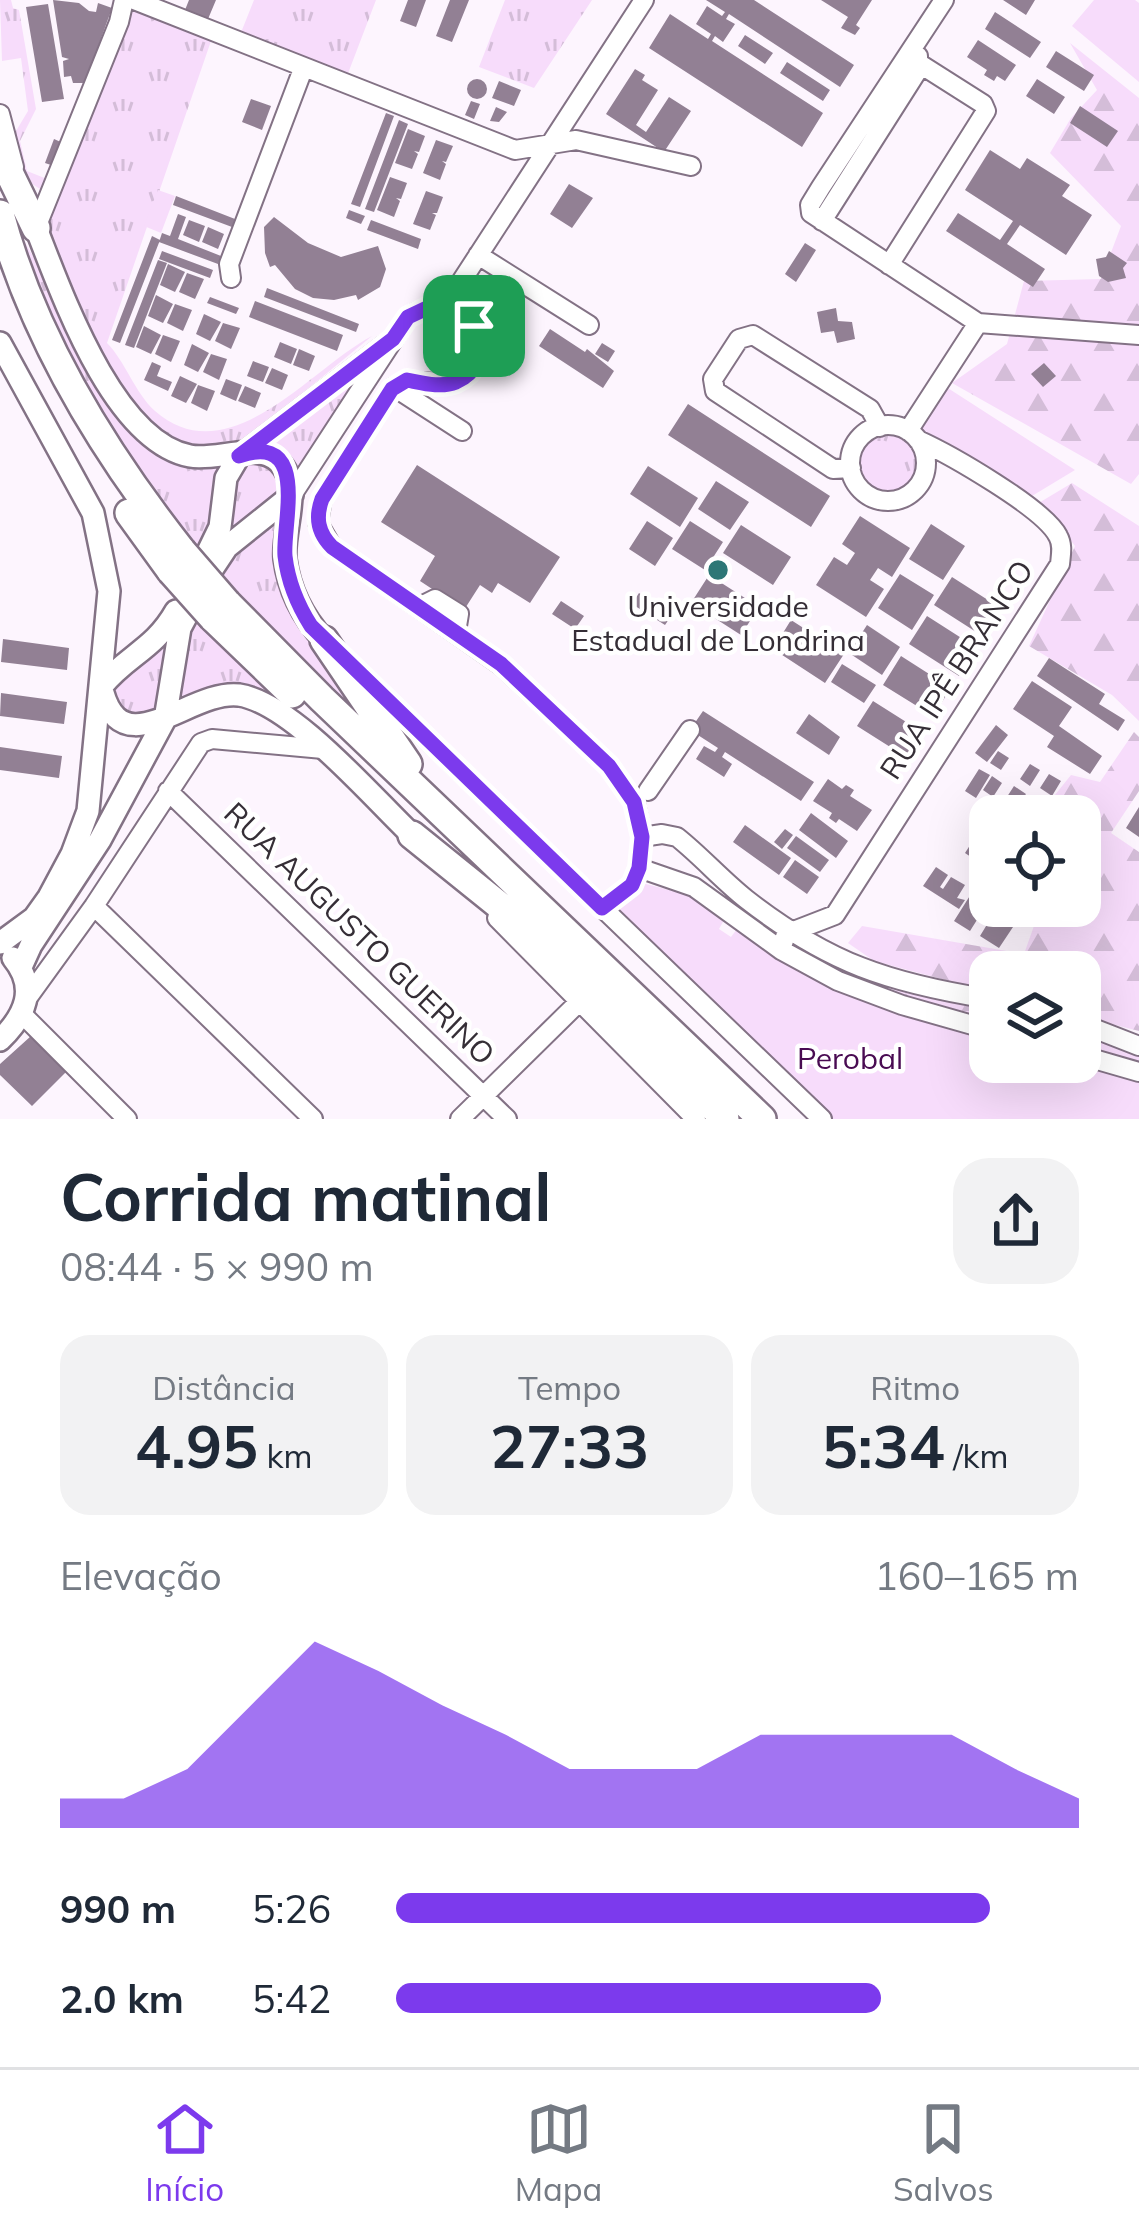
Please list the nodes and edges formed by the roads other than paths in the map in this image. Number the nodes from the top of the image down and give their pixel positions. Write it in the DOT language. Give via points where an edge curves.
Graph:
graph roads {
  1 [pos="124,0"];
  2 [pos="134,0"];
  3 [pos="644,0"];
  4 [pos="944,0"];
  5 [pos="916,56"];
  6 [pos="303,69"];
  7 [pos="0,114"];
  8 [pos="550,143"];
  9 [pos="0,154"];
  10 [pos="691,166"];
  11 [pos="0,214"];
  12 [pos="36,228"];
  13 [pos="478,255"];
  14 [pos="0,259"];
  15 [pos="889,265"];
  16 [pos="231,278"];
  17 [pos="6,284"];
  18 [pos="444,308"];
  19 [pos="978,322"];
  20 [pos="589,325"];
  21 [pos="1139,335"];
  22 [pos="393,339"];
  23 [pos="0,344"];
  24 [pos="394,387"];
  25 [pos="880,427"];
  26 [pos="462,431"];
  27 [pos="913,435"];
  28 [pos="239,456"];
  29 [pos="851,468"];
  30 [pos="292,495"];
  31 [pos="177,561"];
  32 [pos="220,611"];
  33 [pos="324,640"];
  34 [pos="102,686"];
  35 [pos="165,719"];
  36 [pos="690,730"];
  37 [pos="323,748"];
  38 [pos="168,791"];
  39 [pos="648,791"];
  40 [pos="450,821"];
  41 [pos="412,835"];
  42 [pos="642,837"];
  43 [pos="639,868"];
  44 [pos="94,906"];
  45 [pos="602,908"];
  46 [pos="835,915"];
  47 [pos="791,932"];
  48 [pos="0,947"];
  49 [pos="781,950"];
  50 [pos="572,964"];
  51 [pos="21,968"];
  52 [pos="841,971"];
  53 [pos="969,995"];
  54 [pos="635,997"];
  55 [pos="580,1000"];
  56 [pos="25,1007"];
  57 [pos="969,1024"];
  58 [pos="1101,1031"];
  59 [pos="0,1040"];
  60 [pos="1139,1046"];
  61 [pos="1101,1061"];
  62 [pos="1139,1072"];
  63 [pos="484,1096"];
  64 [pos="715,1117"];
  65 [pos="127,1119"];
  66 [pos="313,1119"];
  67 [pos="460,1119"];
  68 [pos="507,1119"];
  69 [pos="762,1119"];
  70 [pos="778,1119"];
  71 [pos="822,1119"];
  1 -- 12 [label="street"];
  2 -- 6 [label="street"];
  3 -- 8 [label="street"];
  4 -- 5 [label="street"];
  5 -- 15 [label="street" via="822,221"];
  5 -- 15 [label="street" via="985,113"];
  6 -- 8 [label="street" via="514,150"];
  6 -- 16 [label="street" via="229,264"];
  7 -- 12 [label="street"];
  8 -- 10 [label="street" via="576,140"];
  8 -- 13 [label="street"];
  9 -- 12 [label="highway"];
  11 -- 31 [label="highway" via="93,430"];
  12 -- 28 [label="main road" via="84,338 136,425 178,453"];
  13 -- 18 [label="street"];
  13 -- 20 [label="street"];
  14 -- 17 [label="highway"];
  15 -- 19 [label="street"];
  17 -- 31 [label="highway" via="96,467"];
  18 -- 22 [label="street" via="408,317"];
  18 -- 24 [label="street" via="465,315 477,332 475,364 458,381"];
  19 -- 21 [label="street"];
  19 -- 27 [label="street"];
  22 -- 28 [label="street"];
  22 -- 30 [label="street"];
  23 -- 34 [label="main road" via="100,533 109,591"];
  24 -- 26 [label="street"];
  24 -- 42 [label="street" via="322,499 318,523 332,547 419,607 435,599 459,614 456,632 498,654 609,766 634,802"];
  25 -- 27 [label="street"];
  25 -- 29 [label="street" via="854,446"];
  25 -- 29 [label="street" via="870,410 753,334 739,338 713,379 715,391 833,469"];
  27 -- 29 [label="street" via="925,475 898,500 863,492"];
  27 -- 46 [label="street, RUA IPÊ BRANCO" via="1042,517 1061,544 1060,564"];
  28 -- 30 [label="main road" via="275,459"];
  28 -- 34 [label="main road" via="226,478 215,539 165,630"];
  30 -- 33 [label="main road" via="284,544 289,580"];
  30 -- 35 [label="main road" via="227,548 209,574 180,628"];
  31 -- 32 [label="highway, bridge"];
  32 -- 40 [label="highway"];
  32 -- 50 [label="highway"];
  33 -- 40 [label="highway"];
  33 -- 45 [label="street"];
  34 -- 35 [label="main road" via="109,709 126,723"];
  34 -- 48 [label="main road" via="88,811 72,854 34,918"];
  35 -- 37 [label="main road" via="209,697 244,696 278,711"];
  35 -- 51 [label="main road"];
  36 -- 39 [label="street"];
  37 -- 38 [label="street" via="201,743"];
  37 -- 41 [label="main road"];
  38 -- 44 [label="street"];
  38 -- 63 [label="street, RUA AUGUSTO GUERINO"];
  40 -- 54 [label="highway"];
  41 -- 50 [label="highway"];
  41 -- 55 [label="street"];
  42 -- 43 [label="street"];
  42 -- 47 [label="street" via="677,837"];
  43 -- 45 [label="street" via="624,894"];
  43 -- 49 [label="street" via="694,887"];
  44 -- 56 [label="street"];
  44 -- 66 [label="street"];
  45 -- 71 [label="street"];
  46 -- 47 [label="street"];
  46 -- 52 [label="street"];
  47 -- 49 [label="street"];
  47 -- 52 [label="street"];
  48 -- 51 [label="main road"];
  49 -- 52 [label="street"];
  50 -- 64 [label="highway"];
  51 -- 56 [label="main road"];
  52 -- 53 [label="street"];
  52 -- 57 [label="street" via="902,1006"];
  54 -- 69 [label="highway"];
  54 -- 70 [label="highway"];
  55 -- 63 [label="street"];
  55 -- 64 [label="street"];
  56 -- 59 [label="main road"];
  56 -- 65 [label="street"];
  58 -- 60 [label="street"];
  61 -- 62 [label="street"];
  63 -- 67 [label="street"];
  63 -- 68 [label="street, RUA AUGUSTO GUERINO"];
}
